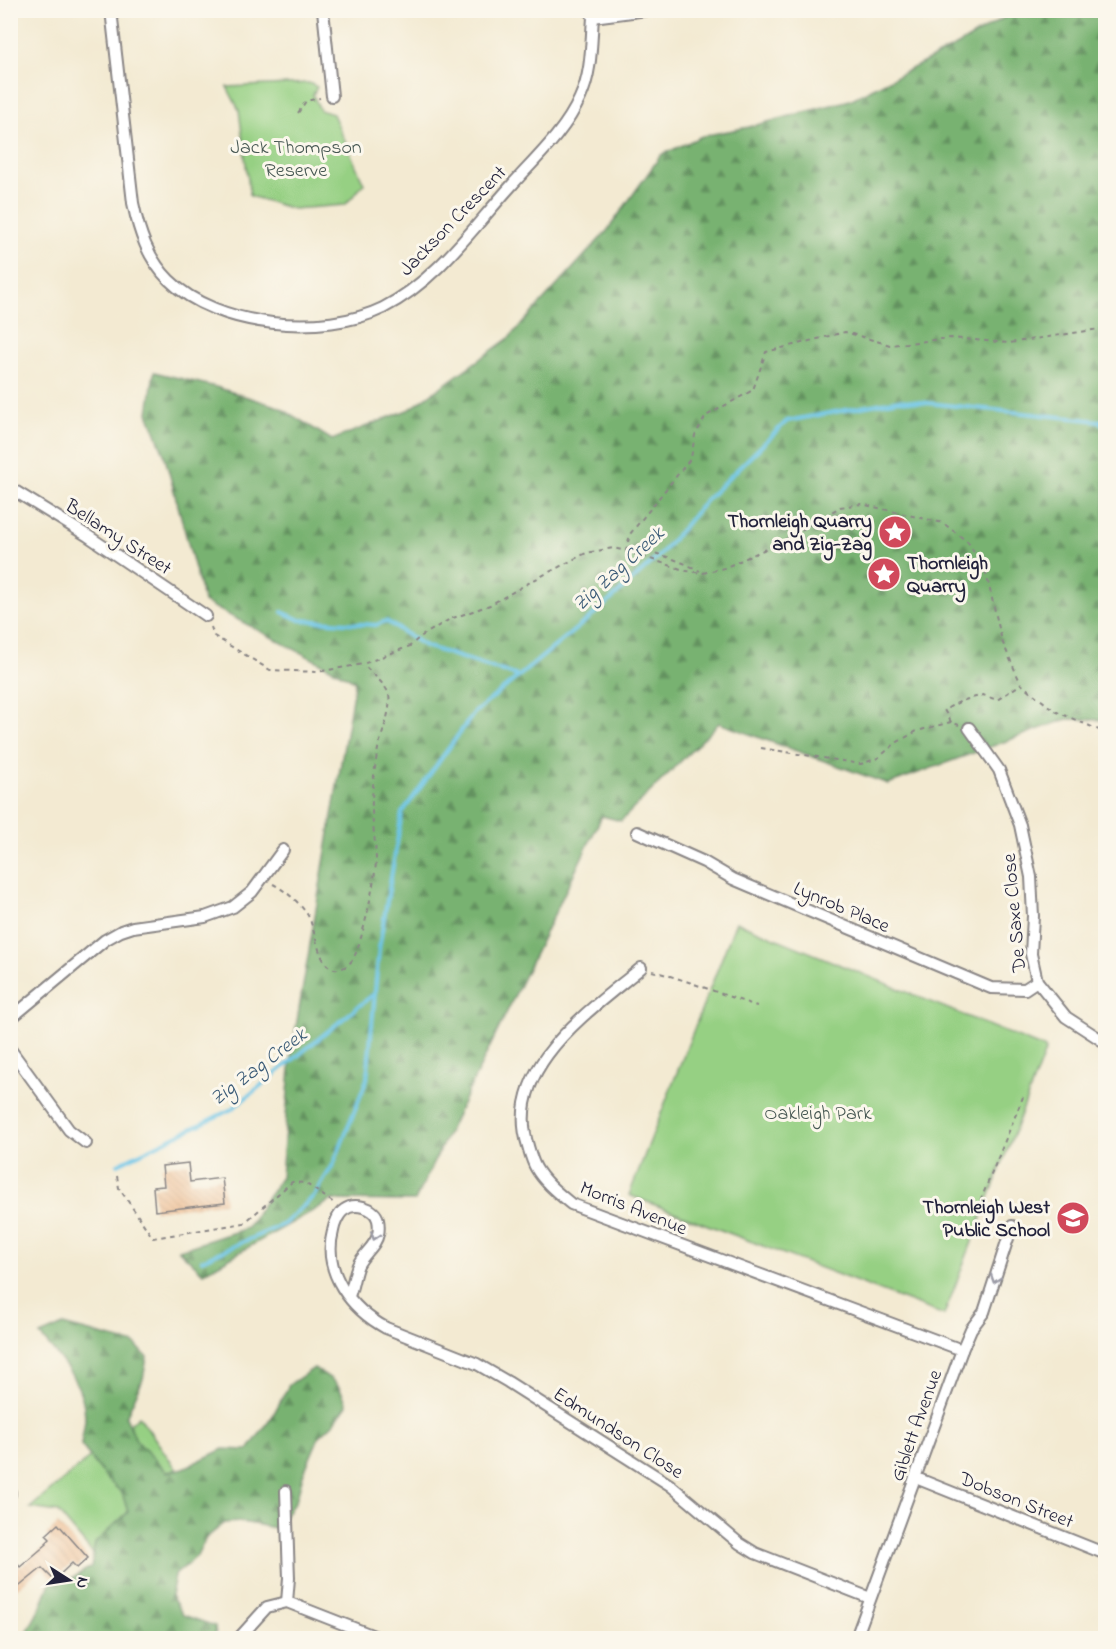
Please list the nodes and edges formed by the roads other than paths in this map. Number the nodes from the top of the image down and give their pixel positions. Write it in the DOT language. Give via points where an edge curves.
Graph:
graph roads {
  1 [pos="111,10"];
  2 [pos="323,10"];
  3 [pos="646,10"];
  4 [pos="591,14"];
  5 [pos="332,96"];
  6 [pos="10,488"];
  7 [pos="206,616"];
  8 [pos="969,728"];
  9 [pos="637,832"];
  10 [pos="284,850"];
  11 [pos="641,968"];
  12 [pos="1037,981"];
  13 [pos="10,1019"];
  14 [pos="1106,1043"];
  15 [pos="10,1049"];
  16 [pos="86,1143"];
  17 [pos="1012,1226"];
  18 [pos="349,1296"];
  19 [pos="962,1350"];
  20 [pos="916,1478"];
  21 [pos="286,1491"];
  22 [pos="1106,1554"];
  23 [pos="870,1598"];
  24 [pos="287,1602"];
  25 [pos="239,1638"];
  26 [pos="379,1638"];
  27 [pos="856,1638"];
  1 -- 4 [label="street, Jackson Crescent" via="133,203 150,256 169,280 198,302 231,314 298,324 364,316 401,297 438,267 573,112 589,72"];
  2 -- 5 [label="street"];
  3 -- 4 [label="street"];
  6 -- 7 [label="street, Bellamy Street"];
  8 -- 12 [label="street, De Saxe Close" via="999,770 1020,825 1031,877 1031,954"];
  9 -- 12 [label="street, Lynrob Place" via="733,879 992,988 1025,989"];
  10 -- 13 [label="street" via="242,900 205,917 122,931 105,940"];
  11 -- 19 [label="street, Morris Avenue" via="569,1028 539,1064 523,1108 525,1136 535,1166 549,1185 571,1204"];
  12 -- 14 [label="street, De Saxe Close" via="1066,1017"];
  15 -- 16 [label="street" via="69,1130"];
  17 -- 19 [label="street, Giblett Avenue, one-way" via="984,1312"];
  18 -- 18 [label="street, Edmundson Close, one-way" via="336,1278 330,1242 344,1210 358,1206 373,1211 379,1221 378,1237 358,1266"];
  18 -- 23 [label="street, Edmundson Close" via="372,1320 477,1364 634,1462 670,1485 754,1553"];
  19 -- 20 [label="street, Giblett Avenue"];
  20 -- 22 [label="street, Dobson Street"];
  20 -- 23 [label="street, Giblett Avenue"];
  21 -- 24 [label="street"];
  23 -- 27 [label="street, Giblett Avenue"];
  24 -- 25 [label="street" via="267,1607"];
  24 -- 26 [label="street"];
}
